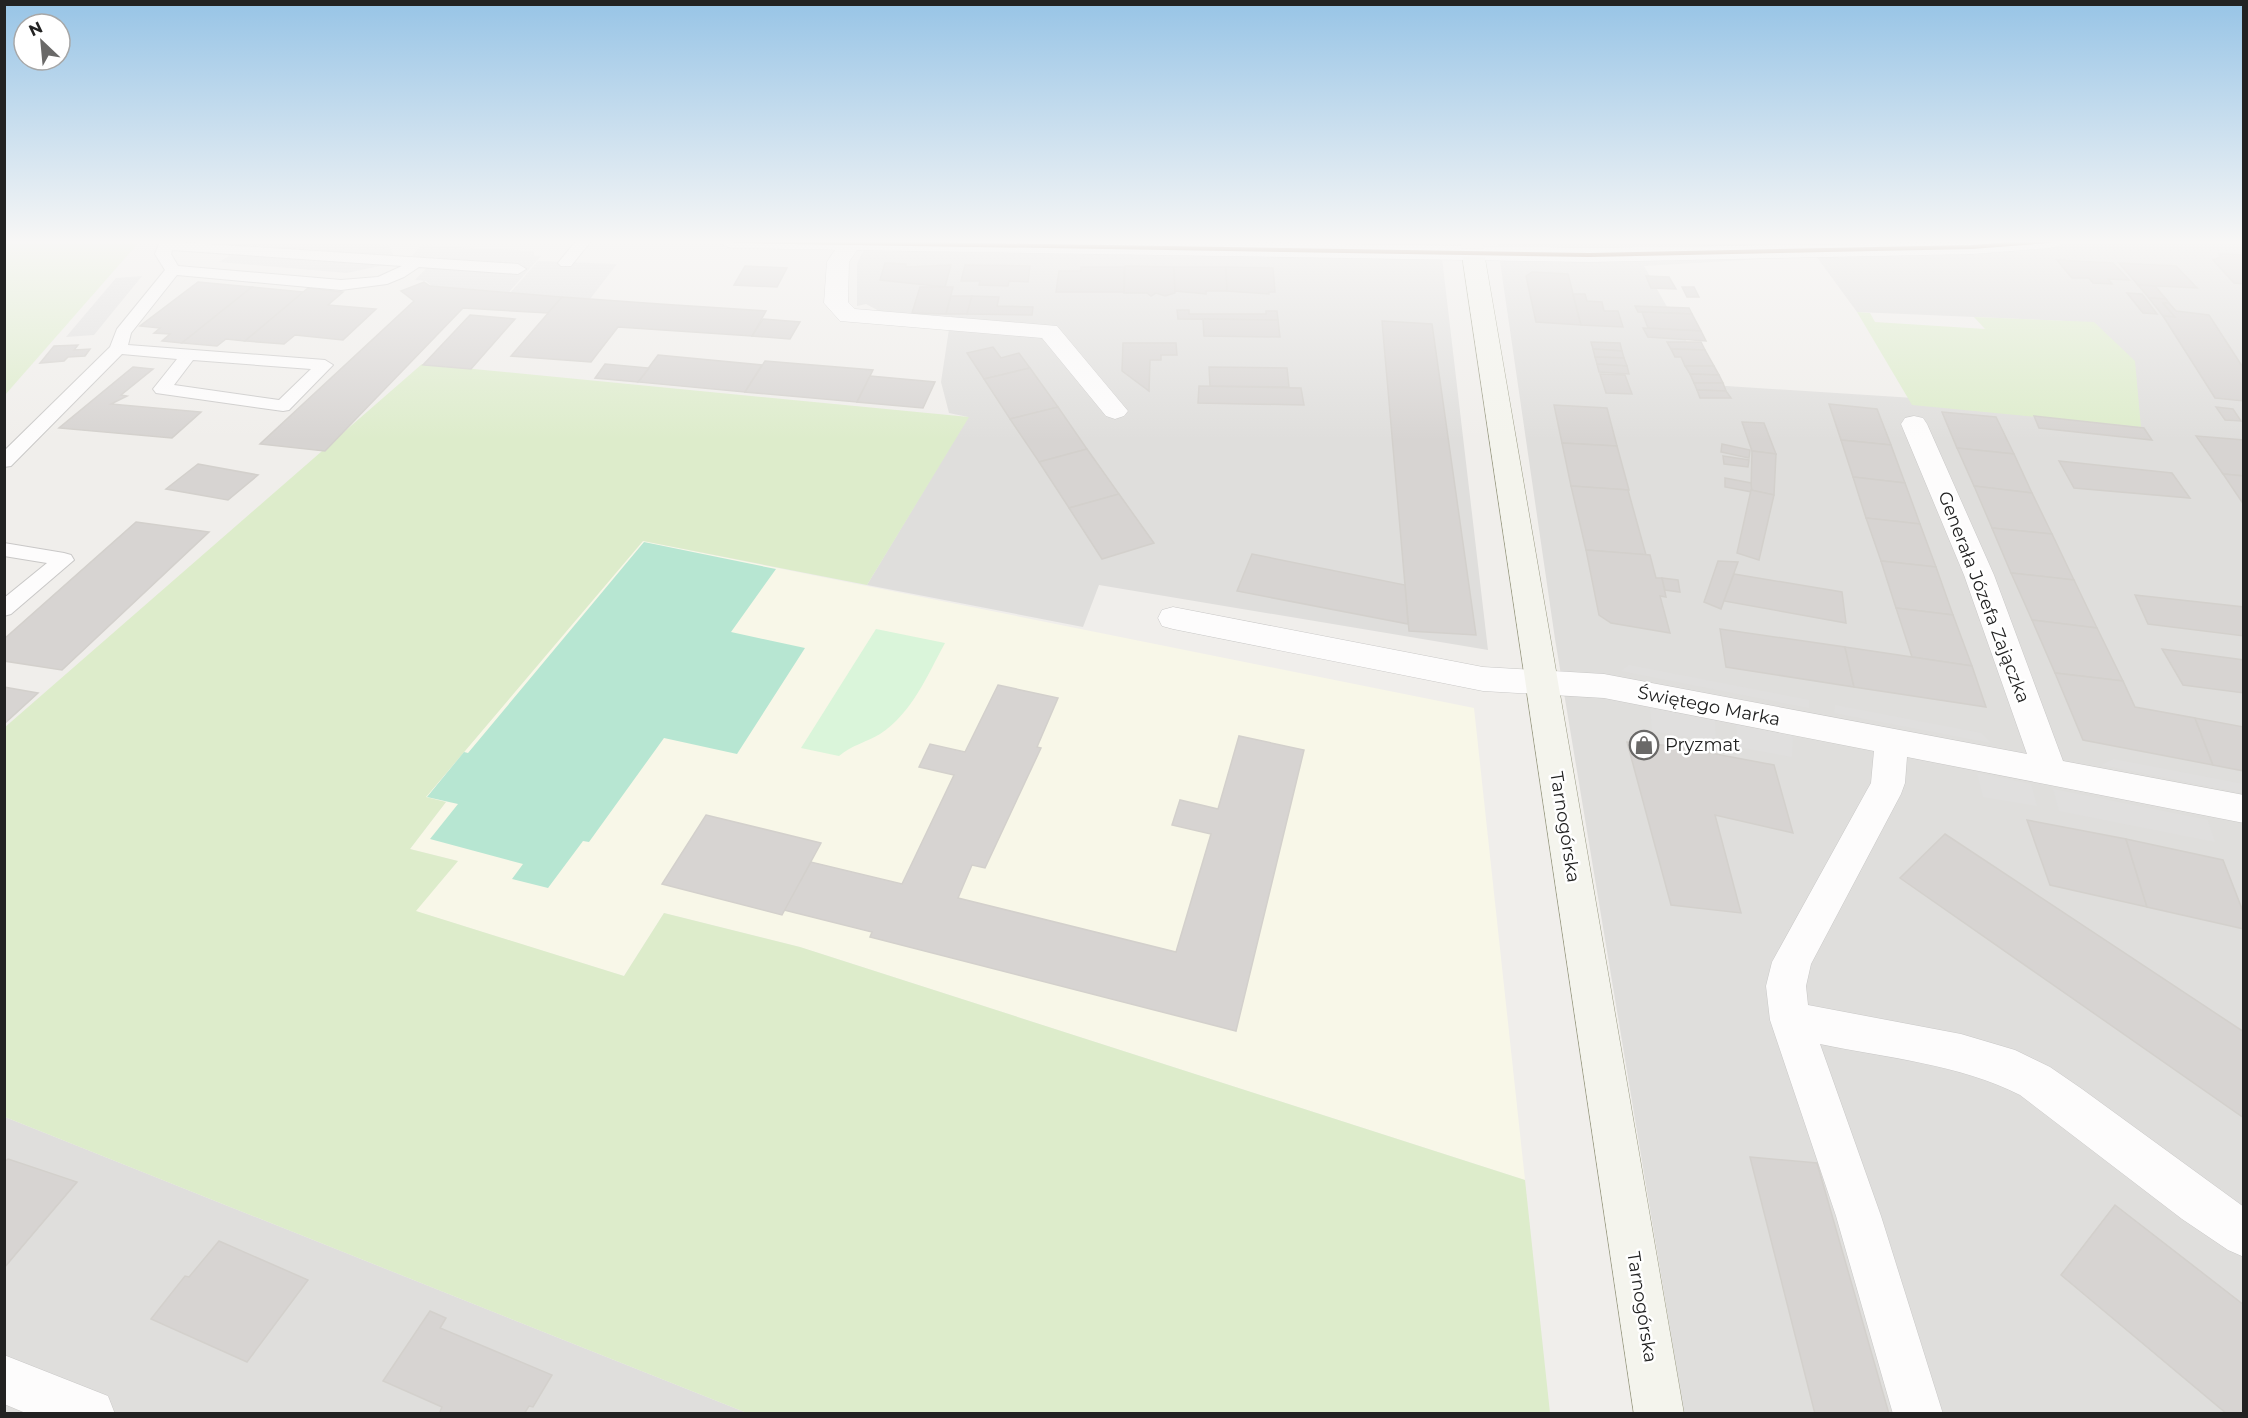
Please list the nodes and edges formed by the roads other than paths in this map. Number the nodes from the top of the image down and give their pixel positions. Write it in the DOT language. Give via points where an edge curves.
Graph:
graph roads {
  1 [pos="143,307"];
  2 [pos="840,307"];
  3 [pos="1482,307"];
  4 [pos="118,349"];
  5 [pos="189,354"];
  6 [pos="1115,411"];
  7 [pos="1914,424"];
  8 [pos="4,462"];
  9 [pos="4,549"];
  10 [pos="4,609"];
  11 [pos="1173,618"];
  12 [pos="1542,683"];
  13 [pos="1892,740"];
  14 [pos="2050,771"];
  15 [pos="2244,809"];
  16 [pos="1790,1020"];
  17 [pos="2244,1234"];
  18 [pos="4,1379"];
  19 [pos="90,1413"];
  20 [pos="1659,1413"];
  21 [pos="1918,1413"];
  1 -- 4 [label="lane" via="123,332"];
  2 -- 6 [label="street" via="848,316 1049,332"];
  3 -- 12 [label="main road, Tarnogórska"];
  4 -- 5 [label="lane"];
  4 -- 8 [label="lane"];
  5 -- 5 [label="lane" via="234,358 325,365 283,406 162,389"];
  7 -- 14 [label="street, Generała Józefa Zajączka" via="1979,575"];
  9 -- 10 [label="lane" via="64,560"];
  11 -- 12 [label="street, Świętego Marka" via="1483,679"];
  12 -- 13 [label="street, Świętego Marka" via="1604,686"];
  12 -- 20 [label="main road, Tarnogórska"];
  13 -- 14 [label="street, Świętego Marka"];
  13 -- 16 [label="street" via="1888,783 1792,962 1786,986"];
  14 -- 15 [label="street, Świętego Marka"];
  16 -- 17 [label="street" via="2000,1064 2035,1081"];
  16 -- 21 [label="street" via="1815,1083"];
  18 -- 19 [label="street"];
}
